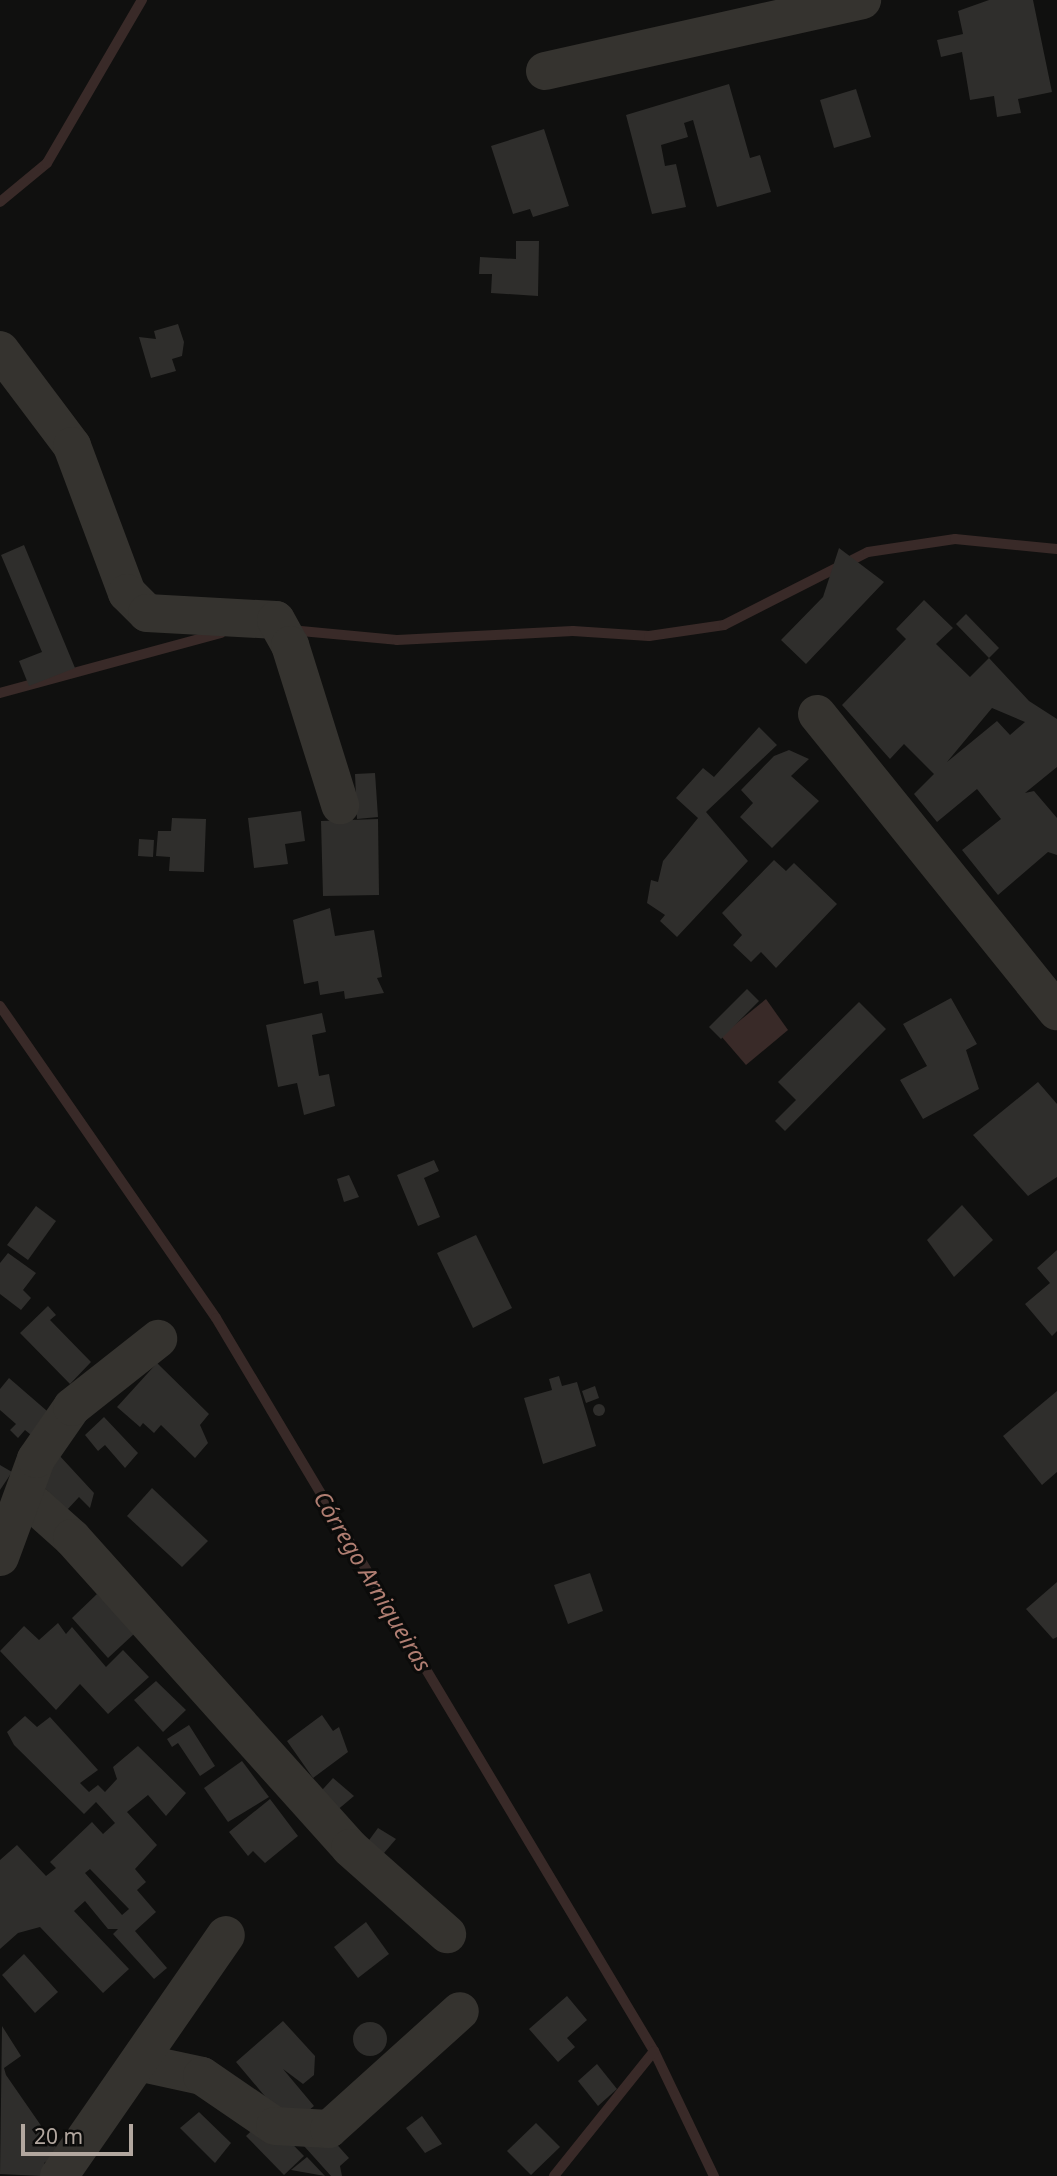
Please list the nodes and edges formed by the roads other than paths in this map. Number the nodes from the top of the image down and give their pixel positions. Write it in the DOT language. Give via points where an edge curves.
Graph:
graph roads {
  1 [pos="862,0"];
  2 [pos="545,71"];
  3 [pos="0,350"];
  4 [pos="817,714"];
  5 [pos="340,805"];
  6 [pos="1057,1011"];
  7 [pos="158,1339"];
  8 [pos="26,1497"];
  9 [pos="0,1557"];
  10 [pos="447,1934"];
  11 [pos="226,1935"];
  12 [pos="460,2011"];
  13 [pos="142,2063"];
  14 [pos="59,2176"];
  1 -- 2 [label="street"];
  3 -- 5 [label="street" via="72,446 127,593 147,614 276,620"];
  4 -- 6 [label="street"];
  7 -- 8 [label="street" via="72,1407 36,1459"];
  8 -- 9 [label="street"];
  8 -- 10 [label="street" via="72,1538 349,1848"];
  11 -- 13 [label="street"];
  12 -- 13 [label="street" via="329,2129 275,2126 202,2076"];
  13 -- 14 [label="street"];
}
